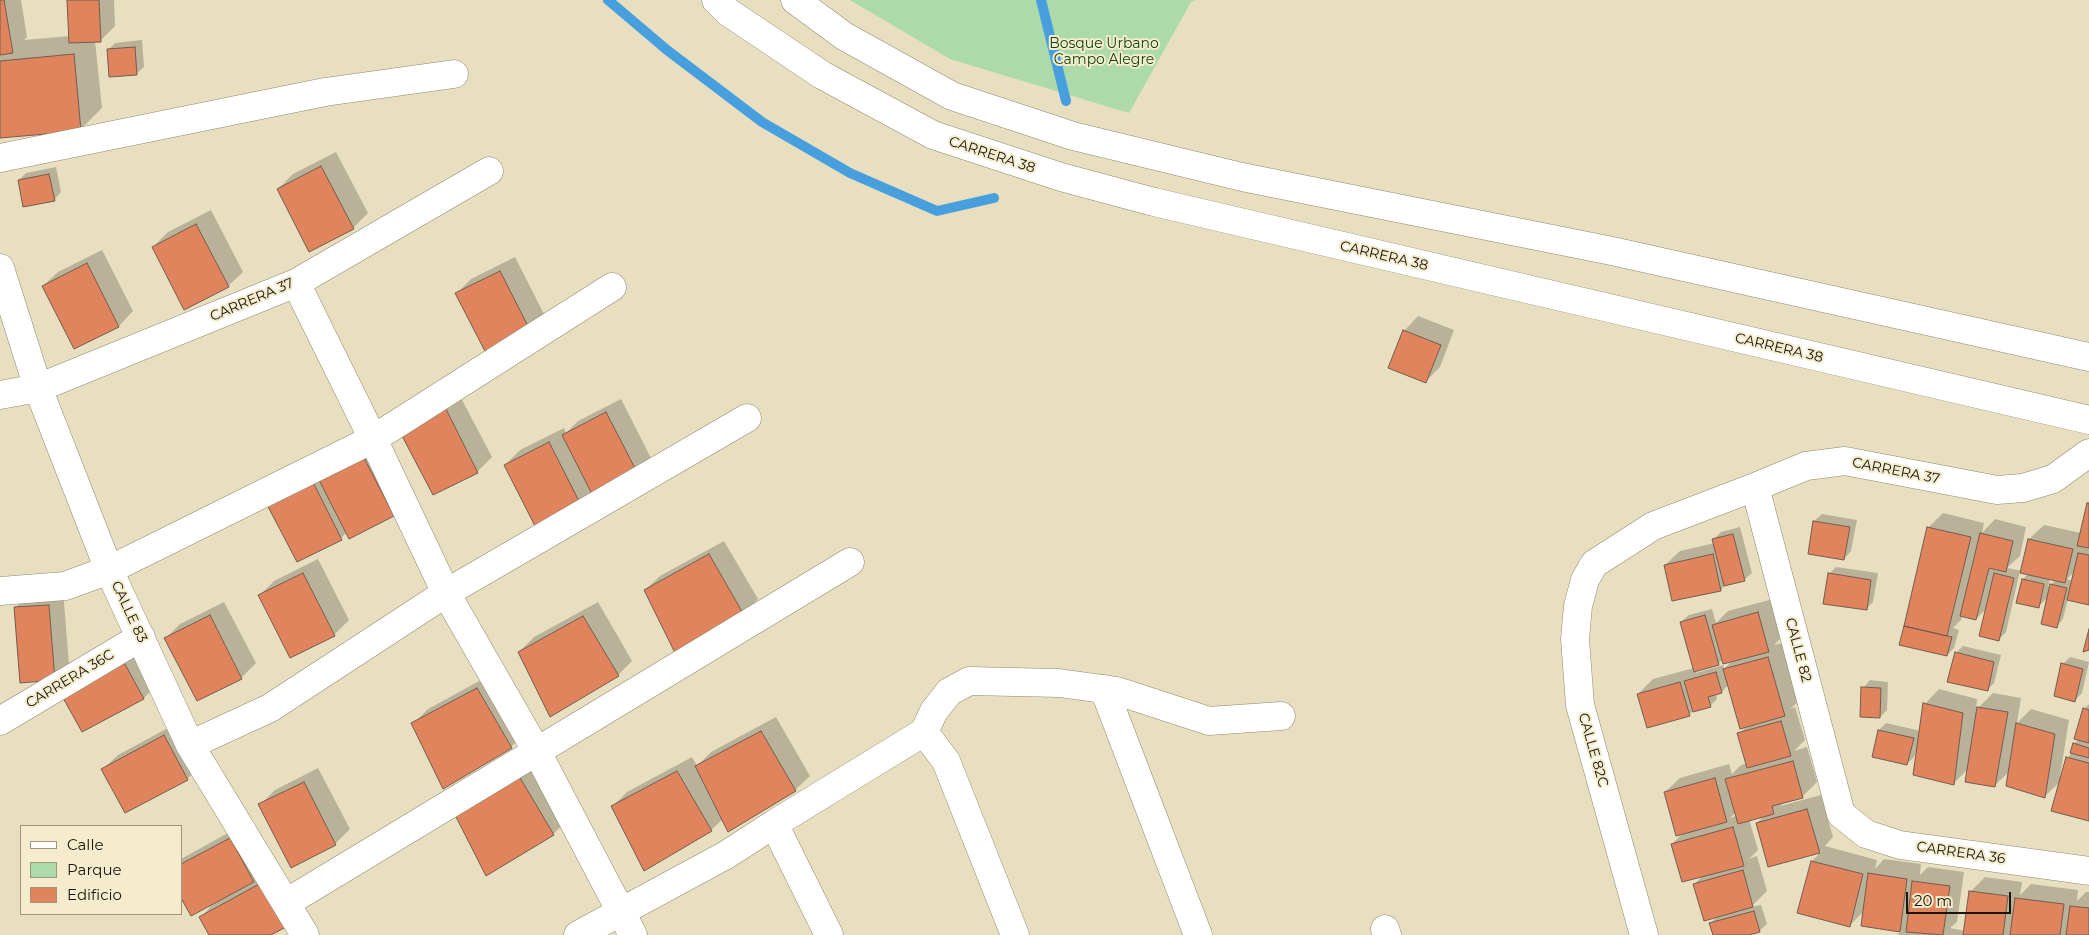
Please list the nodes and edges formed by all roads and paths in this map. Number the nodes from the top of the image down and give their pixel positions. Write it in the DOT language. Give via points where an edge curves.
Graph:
graph roads {
  1 [pos="716,0"];
  2 [pos="795,0"];
  3 [pos="454,74"];
  4 [pos="0,158"];
  5 [pos="489,171"];
  6 [pos="0,268"];
  7 [pos="296,283"];
  8 [pos="612,287"];
  9 [pos="2089,357"];
  10 [pos="38,388"];
  11 [pos="0,395"];
  12 [pos="747,418"];
  13 [pos="2089,420"];
  14 [pos="373,439"];
  15 [pos="2089,453"];
  16 [pos="1755,487"];
  17 [pos="850,562"];
  18 [pos="1594,564"];
  19 [pos="109,570"];
  20 [pos="0,591"];
  21 [pos="446,593"];
  22 [pos="141,637"];
  23 [pos="1104,690"];
  24 [pos="1281,716"];
  25 [pos="0,721"];
  26 [pos="924,732"];
  27 [pos="190,745"];
  28 [pos="536,750"];
  29 [pos="1841,814"];
  30 [pos="774,824"];
  31 [pos="2089,871"];
  32 [pos="286,903"];
  33 [pos="627,923"];
  34 [pos="305,935"];
  35 [pos="578,935"];
  36 [pos="830,935"];
  37 [pos="1015,935"];
  38 [pos="1198,935"];
  39 [pos="1644,935"];
  1 -- 13 [label="street, CARRERA 38" via="728,12 822,75 933,135 1060,177 1154,202"];
  2 -- 9 [label="street" via="844,36 952,96 1072,136 1242,177 1612,251"];
  3 -- 4 [label="street" via="325,92"];
  5 -- 7 [label="street, CARRERA 37"];
  6 -- 10 [label="street, CALLE 83"];
  7 -- 10 [label="street, CARRERA 37"];
  7 -- 14 [label="street"];
  8 -- 14 [label="street"];
  10 -- 11 [label="street, CARRERA 37"];
  10 -- 19 [label="street, CALLE 83"];
  12 -- 21 [label="street"];
  14 -- 19 [label="street"];
  14 -- 21 [label="street"];
  15 -- 16 [label="street, CARRERA 37" via="2053,479 2023,488 1997,490 1845,461 1806,466"];
  16 -- 18 [label="street, CARRERA 37" via="1653,526"];
  16 -- 29 [label="street, CALLE 82"];
  17 -- 28 [label="street"];
  18 -- 39 [label="street, CALLE 82C" via="1585,580 1578,606 1575,639 1580,705"];
  19 -- 20 [label="street" via="65,586"];
  19 -- 22 [label="street, CALLE 83"];
  21 -- 27 [label="street" via="270,708"];
  21 -- 28 [label="street"];
  22 -- 25 [label="street, CARRERA 36C"];
  22 -- 27 [label="street, CALLE 83"];
  23 -- 24 [label="street" via="1117,691 1209,722"];
  23 -- 26 [label="street" via="1059,683 969,681 949,692 934,711"];
  23 -- 38 [label="street"];
  26 -- 30 [label="street"];
  26 -- 37 [label="street" via="946,761"];
  27 -- 32 [label="street, CALLE 83"];
  28 -- 32 [label="street"];
  28 -- 33 [label="street"];
  29 -- 31 [label="street, CARRERA 36" via="1866,834 1900,845"];
  30 -- 33 [label="street"];
  30 -- 36 [label="street"];
  32 -- 34 [label="street, CALLE 83"];
  33 -- 35 [label="street"];
}
